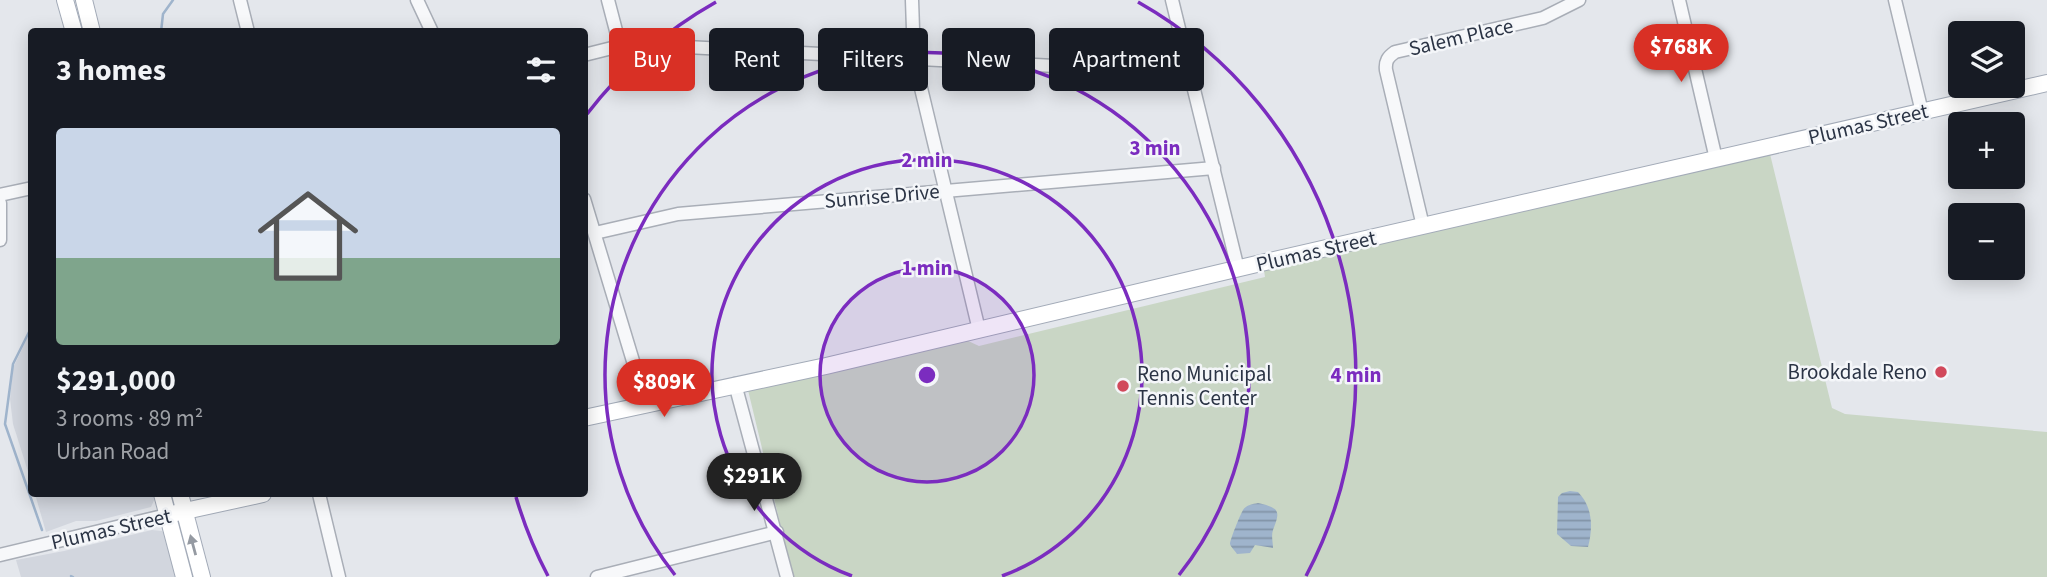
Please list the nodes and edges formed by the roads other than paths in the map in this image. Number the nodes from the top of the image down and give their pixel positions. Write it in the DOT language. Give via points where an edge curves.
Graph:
graph roads {
  1 [pos="65,0"];
  2 [pos="84,0"];
  3 [pos="240,0"];
  4 [pos="418,0"];
  5 [pos="608,0"];
  6 [pos="912,0"];
  7 [pos="1172,0"];
  8 [pos="1579,0"];
  9 [pos="1679,0"];
  10 [pos="1895,0"];
  11 [pos="73,28"];
  12 [pos="91,28"];
  13 [pos="247,28"];
  14 [pos="430,28"];
  15 [pos="615,28"];
  16 [pos="913,28"];
  17 [pos="1179,28"];
  18 [pos="695,48"];
  19 [pos="609,49"];
  20 [pos="588,54"];
  21 [pos="818,54"];
  22 [pos="928,60"];
  23 [pos="1049,66"];
  24 [pos="2047,83"];
  25 [pos="922,91"];
  26 [pos="1195,91"];
  27 [pos="1922,112"];
  28 [pos="1716,159"];
  29 [pos="1214,167"];
  30 [pos="28,189"];
  31 [pos="946,191"];
  32 [pos="0,195"];
  33 [pos="0,203"];
  34 [pos="588,211"];
  35 [pos="1423,226"];
  36 [pos="595,233"];
  37 [pos="0,240"];
  38 [pos="1238,269"];
  39 [pos="979,330"];
  40 [pos="753,380"];
  41 [pos="735,384"];
  42 [pos="646,404"];
  43 [pos="588,417"];
  44 [pos="752,442"];
  45 [pos="163,497"];
  46 [pos="181,497"];
  47 [pos="250,497"];
  48 [pos="320,497"];
  49 [pos="185,512"];
  50 [pos="167,515"];
  51 [pos="776,532"];
  52 [pos="0,555"];
  53 [pos="184,577"];
  54 [pos="202,577"];
  55 [pos="339,577"];
  56 [pos="597,577"];
  57 [pos="788,577"];
  1 -- 11 [label="main road"];
  2 -- 12 [label="main road"];
  3 -- 13 [label="street"];
  4 -- 14 [label="street"];
  5 -- 15 [label="street"];
  6 -- 16 [label="street"];
  7 -- 17 [label="street"];
  8 -- 35 [label="street, Salem Place" via="1543,18 1390,55 1386,70"];
  9 -- 28 [label="street"];
  10 -- 27 [label="street"];
  18 -- 21 [label="street"];
  19 -- 20 [label="street"];
  22 -- 23 [label="street"];
  24 -- 27 [label="main road, Plumas Street"];
  25 -- 31 [label="street"];
  26 -- 29 [label="street"];
  27 -- 28 [label="main road, Plumas Street"];
  28 -- 35 [label="main road, Plumas Street"];
  29 -- 31 [label="street, Sunrise Drive"];
  29 -- 38 [label="street"];
  30 -- 32 [label="street"];
  31 -- 36 [label="street, Sunrise Drive" via="678,214"];
  31 -- 39 [label="street"];
  33 -- 37 [label="street"];
  34 -- 36 [label="street"];
  35 -- 38 [label="main road, Plumas Street"];
  36 -- 42 [label="street"];
  38 -- 39 [label="main road, Plumas Street"];
  39 -- 40 [label="main road, Plumas Street"];
  40 -- 41 [label="main road, Plumas Street"];
  40 -- 44 [label="street" via="747,405"];
  41 -- 42 [label="main road, Plumas Street"];
  41 -- 44 [label="street"];
  42 -- 43 [label="main road, Plumas Street"];
  44 -- 51 [label="street"];
  45 -- 50 [label="main road"];
  46 -- 49 [label="main road"];
  47 -- 49 [label="main road, Plumas Street"];
  48 -- 55 [label="street"];
  49 -- 50 [label="main road, Plumas Street"];
  54 -- 49 [label="main road, one-way"];
  50 -- 52 [label="street, Plumas Street"];
  50 -- 53 [label="main road"];
  51 -- 56 [label="street"];
  51 -- 57 [label="street"];
}
